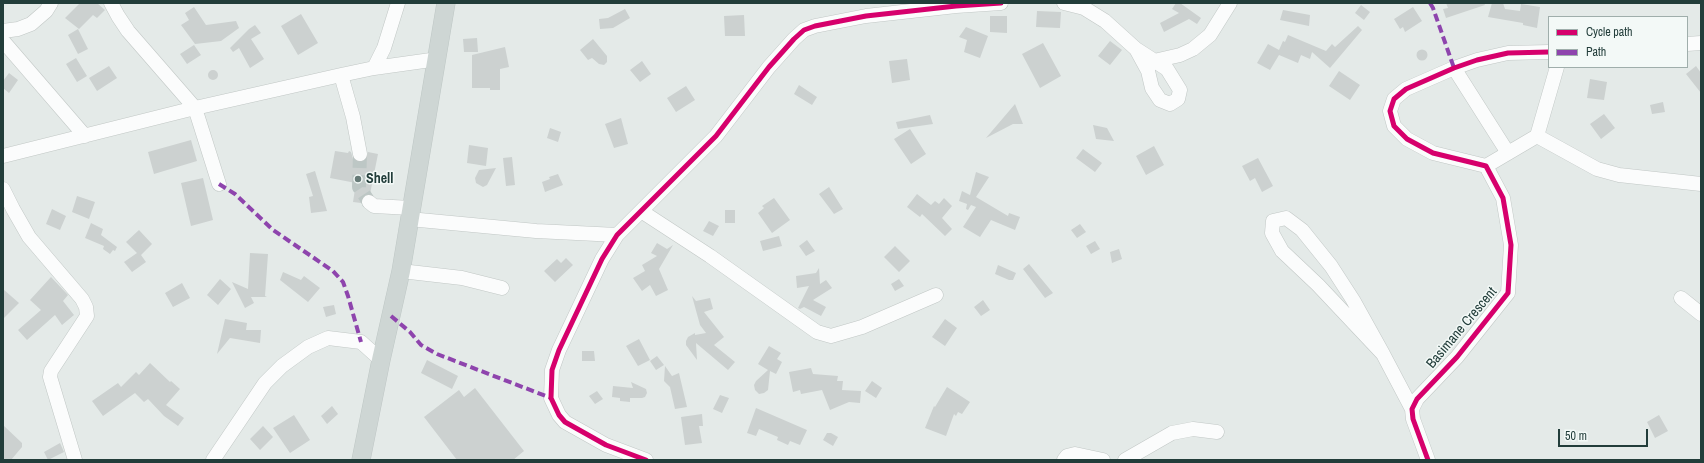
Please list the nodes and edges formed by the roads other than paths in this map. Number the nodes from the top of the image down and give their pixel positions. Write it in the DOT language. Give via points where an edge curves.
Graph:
graph roads {
  1 [pos="51,3"];
  2 [pos="111,3"];
  3 [pos="398,3"];
  4 [pos="446,3"];
  5 [pos="1001,3"];
  6 [pos="1064,3"];
  7 [pos="1230,3"];
  8 [pos="3,31"];
  9 [pos="3,41"];
  10 [pos="1701,43"];
  11 [pos="1688,44"];
  12 [pos="1136,49"];
  13 [pos="1548,52"];
  14 [pos="438,59"];
  15 [pos="1154,61"];
  16 [pos="374,68"];
  17 [pos="1454,68"];
  18 [pos="1557,68"];
  19 [pos="341,75"];
  20 [pos="195,108"];
  21 [pos="85,136"];
  22 [pos="1537,136"];
  23 [pos="1508,152"];
  24 [pos="360,154"];
  25 [pos="3,156"];
  26 [pos="1486,166"];
  27 [pos="219,184"];
  28 [pos="1701,184"];
  29 [pos="3,189"];
  30 [pos="369,202"];
  31 [pos="641,211"];
  32 [pos="410,213"];
  33 [pos="618,235"];
  34 [pos="401,271"];
  35 [pos="502,288"];
  36 [pos="936,295"];
  37 [pos="1681,298"];
  38 [pos="1701,314"];
  39 [pos="1382,354"];
  40 [pos="381,360"];
  41 [pos="1412,409"];
  42 [pos="1217,432"];
  43 [pos="76,460"];
  44 [pos="213,460"];
  45 [pos="360,460"];
  46 [pos="646,460"];
  47 [pos="1064,460"];
  48 [pos="1103,460"];
  49 [pos="1125,460"];
  50 [pos="1428,460"];
  1 -- 8 [label="street" via="31,24"];
  2 -- 20 [label="street" via="128,31"];
  3 -- 16 [label="street" via="384,48"];
  4 -- 14 [label="main road"];
  5 -- 31 [label="street" via="866,16 804,30 770,67 716,136"];
  6 -- 12 [label="street" via="1084,8 1105,21"];
  7 -- 15 [label="street" via="1210,35 1193,49"];
  9 -- 21 [label="street"];
  10 -- 11 [label="street"];
  12 -- 15 [label="street"];
  12 -- 15 [label="street" via="1148,70 1152,88 1160,100 1170,104 1178,99 1180,90 1167,69"];
  13 -- 17 [label="street" via="1508,53"];
  14 -- 16 [label="street"];
  14 -- 32 [label="main road"];
  16 -- 19 [label="street"];
  17 -- 23 [label="street"];
  17 -- 26 [label="street" via="1406,89 1394,99 1390,111 1394,126 1406,139 1433,153"];
  18 -- 22 [label="street"];
  19 -- 20 [label="street"];
  19 -- 24 [label="street" via="353,116"];
  20 -- 21 [label="street"];
  20 -- 27 [label="street"];
  21 -- 25 [label="street"];
  22 -- 23 [label="street"];
  22 -- 28 [label="street" via="1597,169 1619,175"];
  23 -- 26 [label="street"];
  26 -- 41 [label="street, Basimane Crescent" via="1503,198 1509,232 1511,245 1508,293 1457,357 1416,399"];
  29 -- 43 [label="street" via="29,237 86,307 87,316 51,371 50,377"];
  30 -- 32 [label="street" via="374,206"];
  31 -- 33 [label="street"];
  31 -- 36 [label="street" via="710,256 817,332 831,336 862,327"];
  32 -- 33 [label="street" via="536,231"];
  32 -- 34 [label="main road"];
  33 -- 46 [label="street" via="602,259 559,350 552,370 551,398 565,422 606,445"];
  34 -- 35 [label="street" via="462,278"];
  34 -- 40 [label="main road"];
  37 -- 38 [label="street"];
  39 -- 39 [label="street" via="1318,285 1282,251 1272,233 1273,221 1286,218 1307,236 1353,300"];
  39 -- 41 [label="street"];
  40 -- 44 [label="street" via="361,342 328,338 308,347 282,366 265,383"];
  40 -- 45 [label="main road"];
  41 -- 50 [label="street" via="1413,419"];
  42 -- 49 [label="street" via="1193,429 1172,433"];
  47 -- 48 [label="street" via="1067,456 1075,454"];
}
